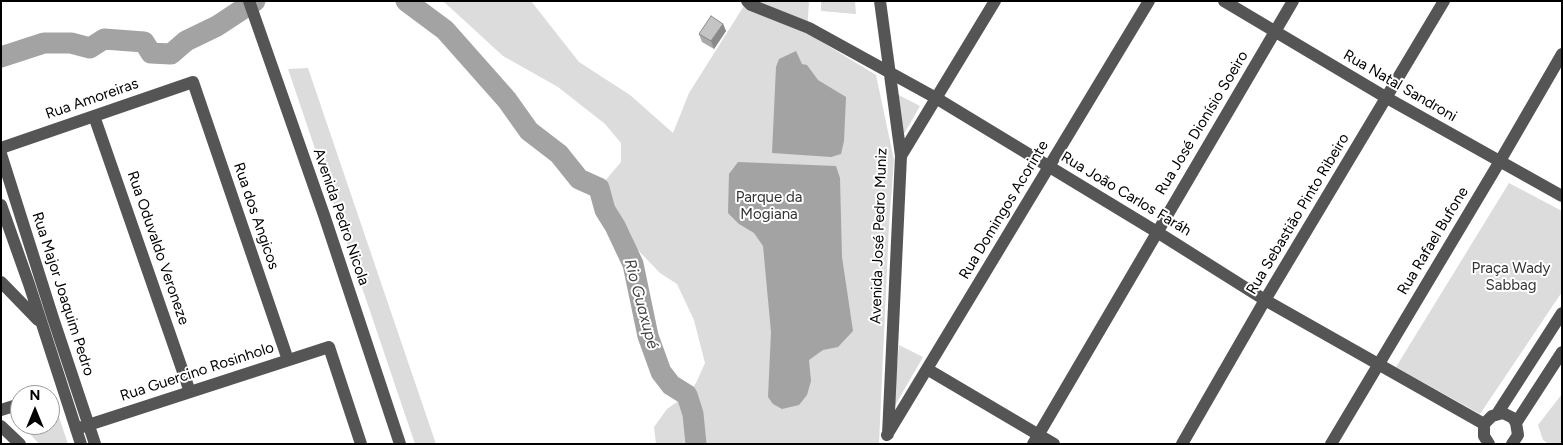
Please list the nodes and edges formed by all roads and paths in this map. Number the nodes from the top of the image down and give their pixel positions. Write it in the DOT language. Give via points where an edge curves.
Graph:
graph roads {
  1 [pos="249,1"];
  2 [pos="747,1"];
  3 [pos="880,1"];
  4 [pos="995,1"];
  5 [pos="1149,1"];
  6 [pos="1224,1"];
  7 [pos="1293,1"];
  8 [pos="1444,1"];
  9 [pos="1275,32"];
  10 [pos="1562,54"];
  11 [pos="889,73"];
  12 [pos="193,82"];
  13 [pos="936,98"];
  14 [pos="1387,98"];
  15 [pos="94,116"];
  16 [pos="1,148"];
  17 [pos="1,154"];
  18 [pos="901,156"];
  19 [pos="1500,161"];
  20 [pos="1049,166"];
  21 [pos="1562,196"];
  22 [pos="1,205"];
  23 [pos="1157,232"];
  24 [pos="41,279"];
  25 [pos="1,282"];
  26 [pos="29,284"];
  27 [pos="1265,300"];
  28 [pos="1562,313"];
  29 [pos="53,318"];
  30 [pos="40,322"];
  31 [pos="1562,352"];
  32 [pos="288,360"];
  33 [pos="1377,364"];
  34 [pos="927,369"];
  35 [pos="63,391"];
  36 [pos="60,392"];
  37 [pos="190,392"];
  38 [pos="1497,414"];
  39 [pos="1516,423"];
  40 [pos="89,424"];
  41 [pos="1484,424"];
  42 [pos="1,426"];
  43 [pos="76,429"];
  44 [pos="887,439"];
  45 [pos="1036,439"];
  46 [pos="1487,443"];
  47 [pos="1516,443"];
  48 [pos="20,444"];
  49 [pos="81,444"];
  50 [pos="95,444"];
  51 [pos="361,444"];
  52 [pos="400,444"];
  53 [pos="1054,444"];
  54 [pos="1182,444"];
  55 [pos="1331,444"];
  1 -- 52 [label="street, Avenida Pedro Nicola"];
  2 -- 11 [label="street, Rua João Carlos Faráh" via="809,28"];
  3 -- 11 [label="street, Avenida José Pedro Muniz"];
  4 -- 13 [label="street"];
  5 -- 20 [label="street, Rua Domingos Acorinte"];
  6 -- 9 [label="street, Rua Natal Sandroni"];
  7 -- 9 [label="street, Rua José Dionísio Soeiro"];
  8 -- 14 [label="street, Rua Sebastião Pinto Ribeiro"];
  9 -- 14 [label="street, Rua Natal Sandroni"];
  9 -- 23 [label="street, Rua José Dionísio Soeiro"];
  10 -- 19 [label="street, Rua Rafael Bufone"];
  11 -- 13 [label="street, Rua João Carlos Faráh"];
  11 -- 18 [label="street, Avenida José Pedro Muniz"];
  12 -- 15 [label="street, Rua Amoreiras"];
  12 -- 32 [label="street, Rua dos Angicos"];
  13 -- 18 [label="street"];
  13 -- 20 [label="street, Rua João Carlos Faráh"];
  14 -- 19 [label="street, Rua Natal Sandroni"];
  14 -- 27 [label="street, Rua Sebastião Pinto Ribeiro"];
  15 -- 16 [label="street, Rua Amoreiras"];
  15 -- 37 [label="street, Rua Oduvaldo Veroneze"];
  17 -- 24 [label="street, Rua Major Joaquim Pedro"];
  18 -- 44 [label="street, Avenida José Pedro Muniz"];
  19 -- 21 [label="street, Rua Natal Sandroni"];
  19 -- 33 [label="street, Rua Rafael Bufone"];
  20 -- 23 [label="street, Rua João Carlos Faráh"];
  20 -- 34 [label="street, Rua Domingos Acorinte"];
  22 -- 26 [label="street, Rua Major Joaquim Pedro"];
  23 -- 27 [label="street, Rua João Carlos Faráh"];
  23 -- 45 [label="street, Rua José Dionísio Soeiro"];
  24 -- 26 [label="street"];
  24 -- 29 [label="street, Rua Major Joaquim Pedro"];
  25 -- 30 [label="street"];
  26 -- 30 [label="street, Rua Major Joaquim Pedro"];
  27 -- 33 [label="street, Rua João Carlos Faráh"];
  27 -- 54 [label="street, Rua Sebastião Pinto Ribeiro"];
  28 -- 38 [label="street"];
  29 -- 30 [label="street"];
  29 -- 40 [label="street, Rua Major Joaquim Pedro"];
  30 -- 35 [label="street, Rua Major Joaquim Pedro"];
  31 -- 39 [label="street"];
  32 -- 37 [label="street, Rua Guercino Rosinholo"];
  32 -- 51 [label="street, Rua Guercino Rosinholo" via="329,347"];
  33 -- 41 [label="street, Rua João Carlos Faráh"];
  33 -- 55 [label="street, Rua Rafael Bufone"];
  34 -- 44 [label="street, Rua Domingos Acorinte"];
  34 -- 45 [label="street"];
  35 -- 36 [label="street"];
  35 -- 43 [label="street, Rua Major Joaquim Pedro"];
  37 -- 40 [label="street, Rua Guercino Rosinholo"];
  38 -- 39 [label="street" via="1508,415"];
  38 -- 41 [label="street"];
  39 -- 47 [label="street"];
  40 -- 43 [label="street, Rua Guercino Rosinholo"];
  40 -- 50 [label="street, Rua Major Joaquim Pedro"];
  41 -- 46 [label="street"];
  42 -- 48 [label="street"];
  43 -- 49 [label="street, Rua Major Joaquim Pedro"];
  45 -- 53 [label="street"];
}
